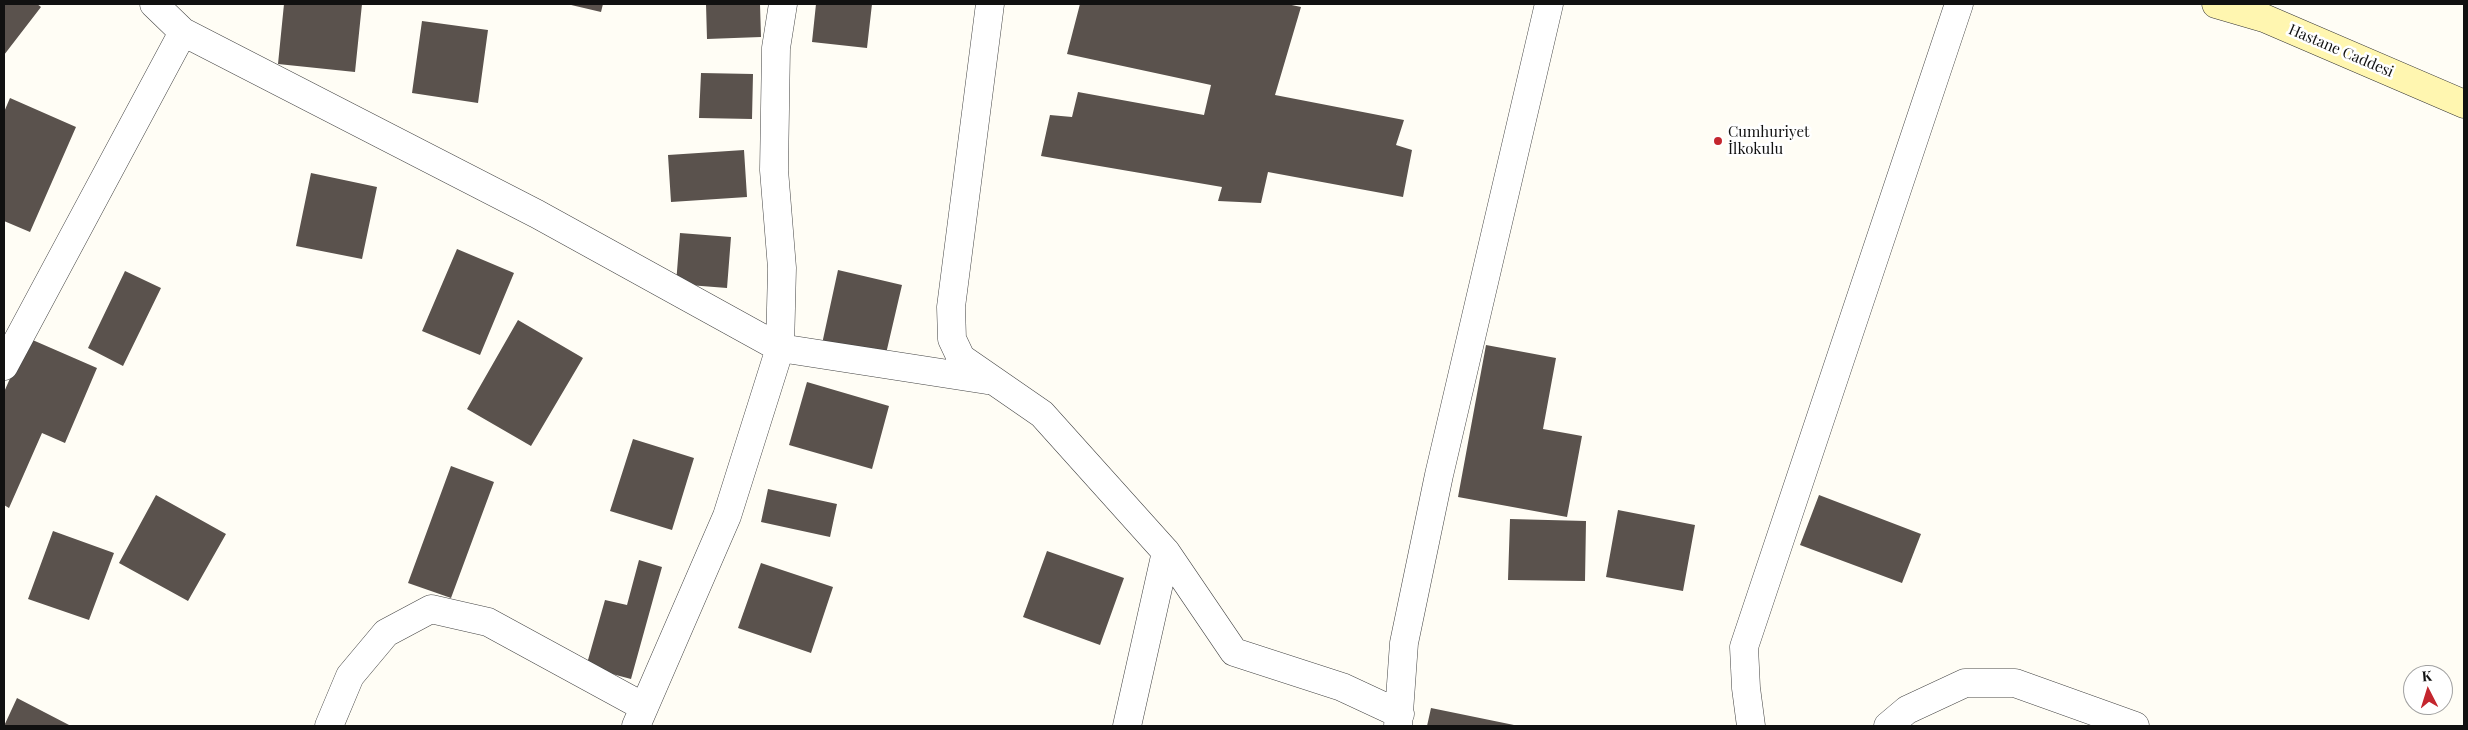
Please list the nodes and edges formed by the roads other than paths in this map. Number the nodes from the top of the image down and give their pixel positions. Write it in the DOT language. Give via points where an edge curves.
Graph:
graph roads {
  1 [pos="154,4"];
  2 [pos="783,4"];
  3 [pos="990,4"];
  4 [pos="1549,4"];
  5 [pos="1959,4"];
  6 [pos="2216,4"];
  7 [pos="183,32"];
  8 [pos="2464,104"];
  9 [pos="780,348"];
  10 [pos="4,366"];
  11 [pos="994,381"];
  12 [pos="1166,552"];
  13 [pos="640,716"];
  14 [pos="1399,720"];
  15 [pos="330,726"];
  16 [pos="1127,726"];
  17 [pos="1751,726"];
  18 [pos="1888,726"];
  19 [pos="2135,726"];
  1 -- 7 [label="street"];
  2 -- 9 [label="street" via="776,48 774,170 782,268"];
  3 -- 11 [label="street" via="951,306 952,339 961,358"];
  4 -- 14 [label="street" via="1439,475 1404,643"];
  5 -- 17 [label="street" via="1744,647"];
  6 -- 8 [label="street, Hastane Caddesi" via="2264,18"];
  7 -- 9 [label="street" via="537,214"];
  7 -- 10 [label="street"];
  9 -- 11 [label="street"];
  9 -- 13 [label="street" via="727,516"];
  11 -- 12 [label="street" via="1042,414"];
  12 -- 14 [label="street" via="1234,652 1342,687"];
  12 -- 16 [label="street"];
  13 -- 15 [label="street" via="488,622 431,609 386,633 350,676"];
  18 -- 19 [label="street" via="1907,710 1965,682 2015,683"];
}
